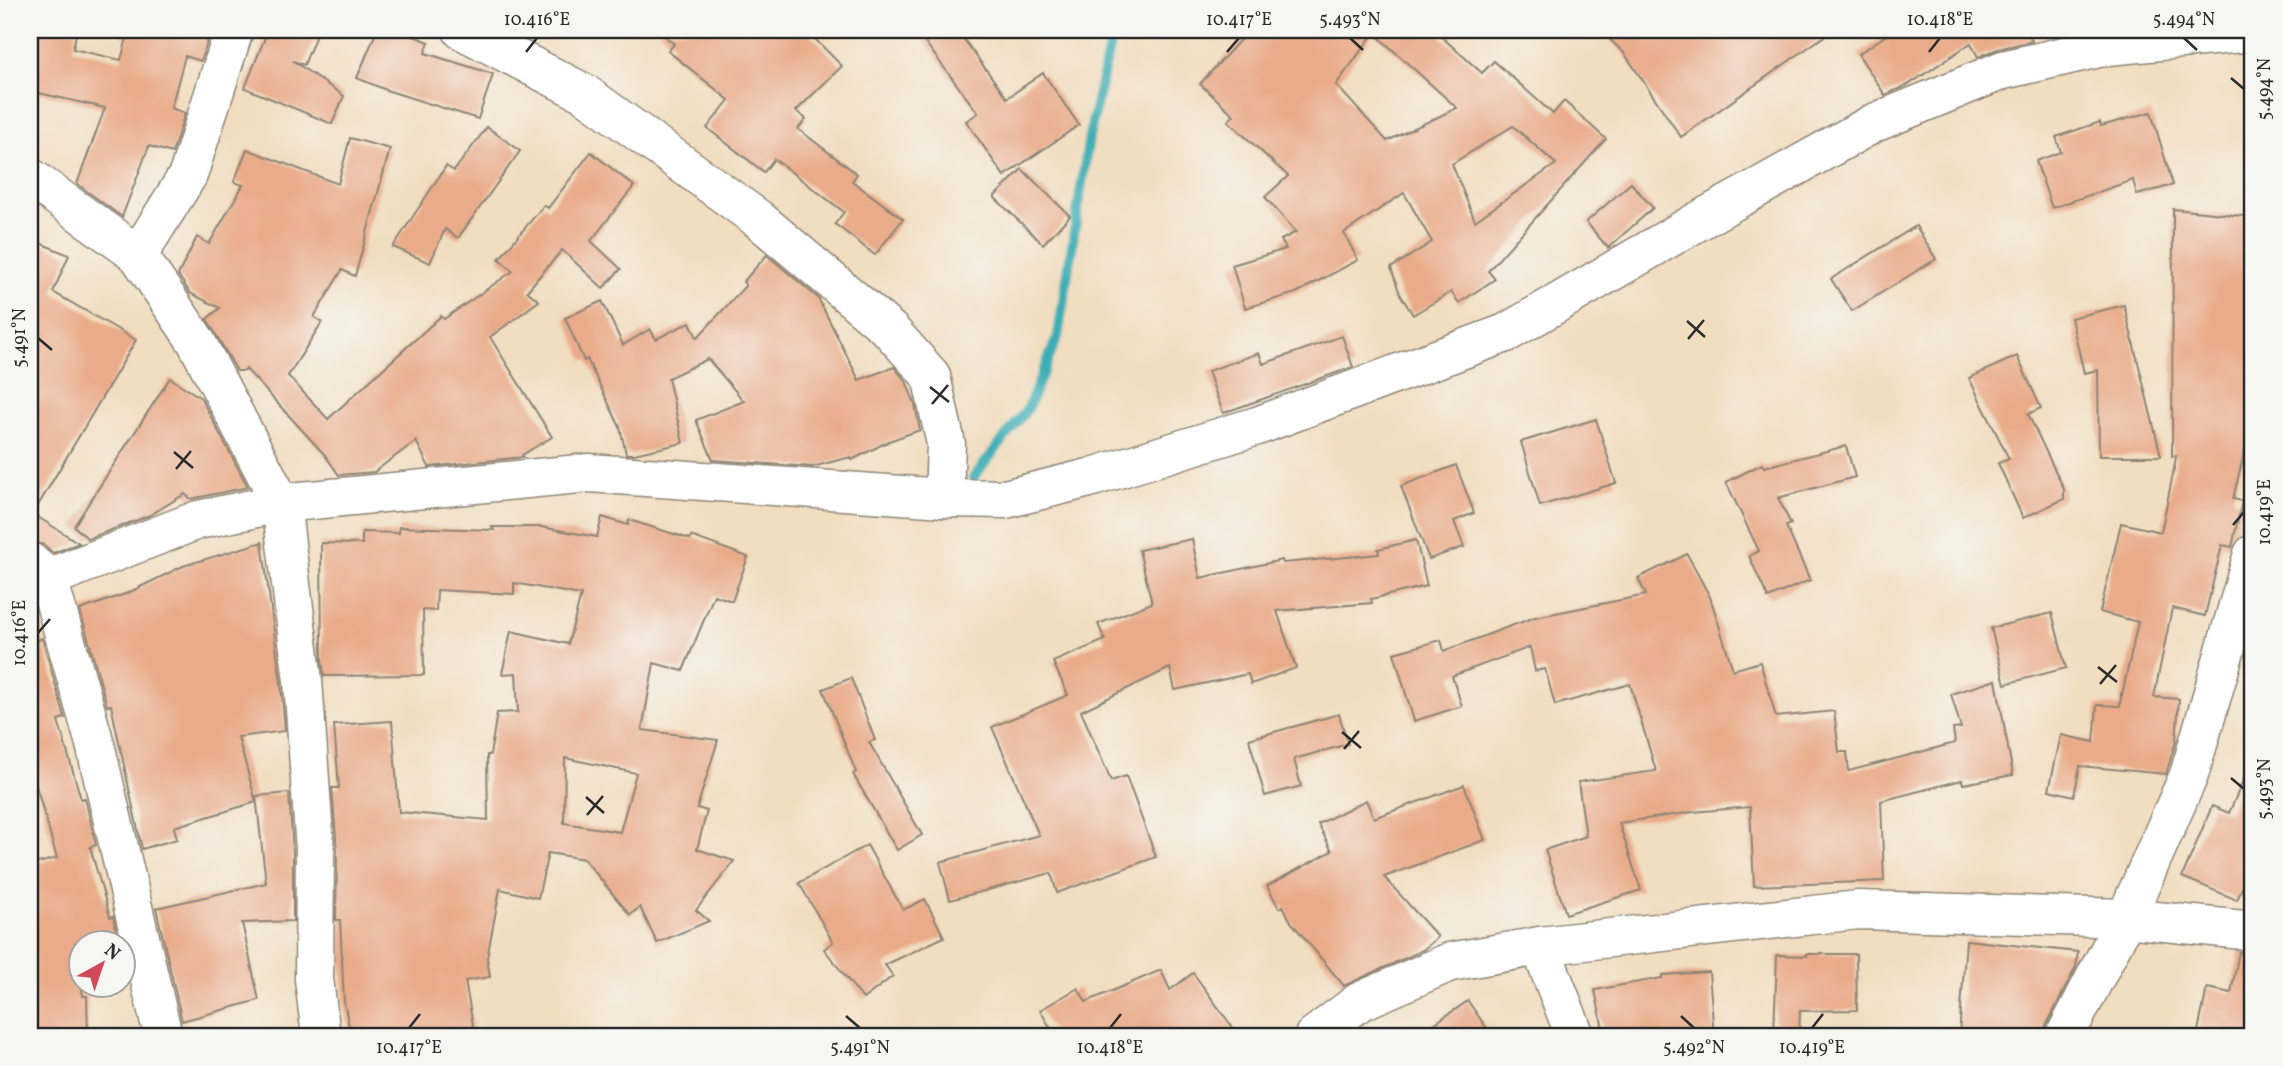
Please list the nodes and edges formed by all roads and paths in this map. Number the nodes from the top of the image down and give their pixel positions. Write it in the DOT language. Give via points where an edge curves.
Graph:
graph roads {
  1 [pos="234,30"];
  2 [pos="462,30"];
  3 [pos="2253,32"];
  4 [pos="2104,38"];
  5 [pos="30,177"];
  6 [pos="138,256"];
  7 [pos="944,498"];
  8 [pos="281,503"];
  9 [pos="2253,554"];
  10 [pos="36,575"];
  11 [pos="2243,626"];
  12 [pos="2126,918"];
  13 [pos="2253,931"];
  14 [pos="1540,946"];
  15 [pos="163,1036"];
  16 [pos="321,1036"];
  17 [pos="1314,1036"];
  18 [pos="1576,1036"];
  19 [pos="2065,1036"];
  1 -- 6 [label="street" via="188,175"];
  2 -- 7 [label="street" via="584,93 757,218 890,330 931,376 946,444"];
  3 -- 4 [label="street"];
  4 -- 7 [label="street" via="2003,70 1874,123 1506,333 1256,426 1089,478 1005,499"];
  5 -- 6 [label="street"];
  6 -- 8 [label="street" via="196,341"];
  7 -- 8 [label="street" via="589,473"];
  8 -- 10 [label="street" via="198,520"];
  8 -- 16 [label="street" via="303,681 315,851 314,979"];
  9 -- 11 [label="street"];
  10 -- 15 [label="street" via="95,744"];
  11 -- 12 [label="street" via="2189,775"];
  12 -- 13 [label="street"];
  12 -- 14 [label="street" via="1858,910"];
  12 -- 19 [label="street"];
  14 -- 17 [label="street" via="1450,962 1359,1002"];
  14 -- 18 [label="street"];
}
